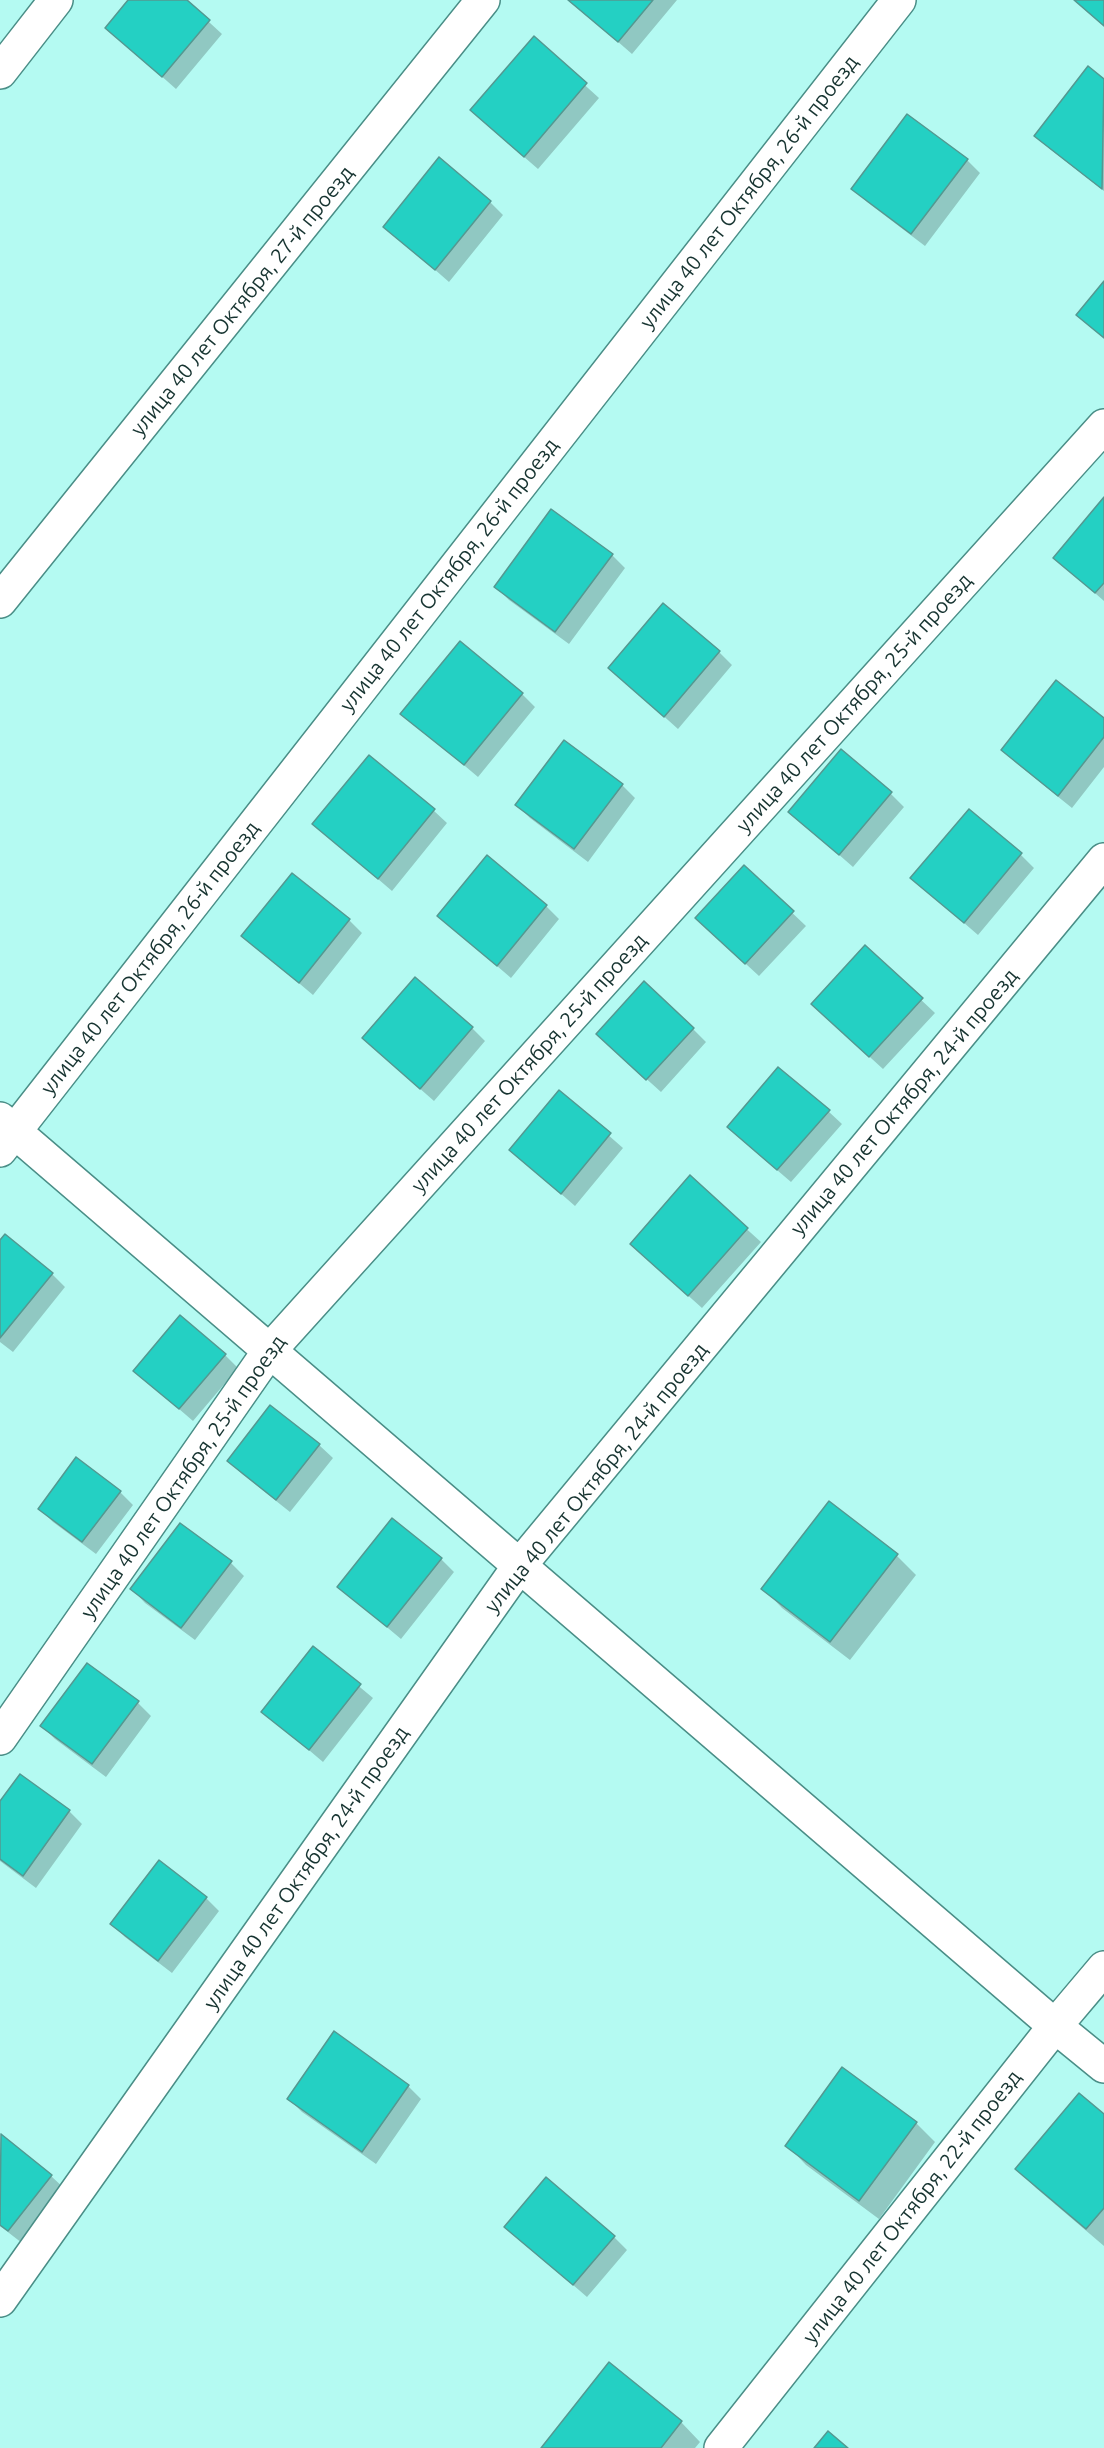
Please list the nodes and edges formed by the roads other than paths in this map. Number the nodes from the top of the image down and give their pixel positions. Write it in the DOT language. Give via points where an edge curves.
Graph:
graph roads {
  1 [pos="56,0"];
  2 [pos="483,0"];
  3 [pos="899,0"];
  4 [pos="0,72"];
  5 [pos="1104,426"];
  6 [pos="0,601"];
  7 [pos="1104,860"];
  8 [pos="5,1133"];
  9 [pos="270,1350"];
  10 [pos="520,1565"];
  11 [pos="0,1738"];
  12 [pos="1104,1968"];
  13 [pos="1055,2026"];
  14 [pos="1104,2066"];
  15 [pos="0,2300"];
  16 [pos="721,2448"];
  1 -- 4 [label="street"];
  2 -- 6 [label="street, улица 40 лет Октября, 27-й проезд"];
  3 -- 8 [label="street, улица 40 лет Октября, 26-й проезд"];
  5 -- 9 [label="street, улица 40 лет Октября, 25-й проезд"];
  7 -- 10 [label="street, улица 40 лет Октября, 24-й проезд"];
  8 -- 9 [label="street"];
  9 -- 10 [label="street"];
  9 -- 11 [label="street, улица 40 лет Октября, 25-й проезд"];
  10 -- 13 [label="street"];
  10 -- 15 [label="street, улица 40 лет Октября, 24-й проезд"];
  12 -- 13 [label="street, улица 40 лет Октября, 22-й проезд"];
  13 -- 14 [label="street"];
  13 -- 16 [label="street, улица 40 лет Октября, 22-й проезд"];
}
